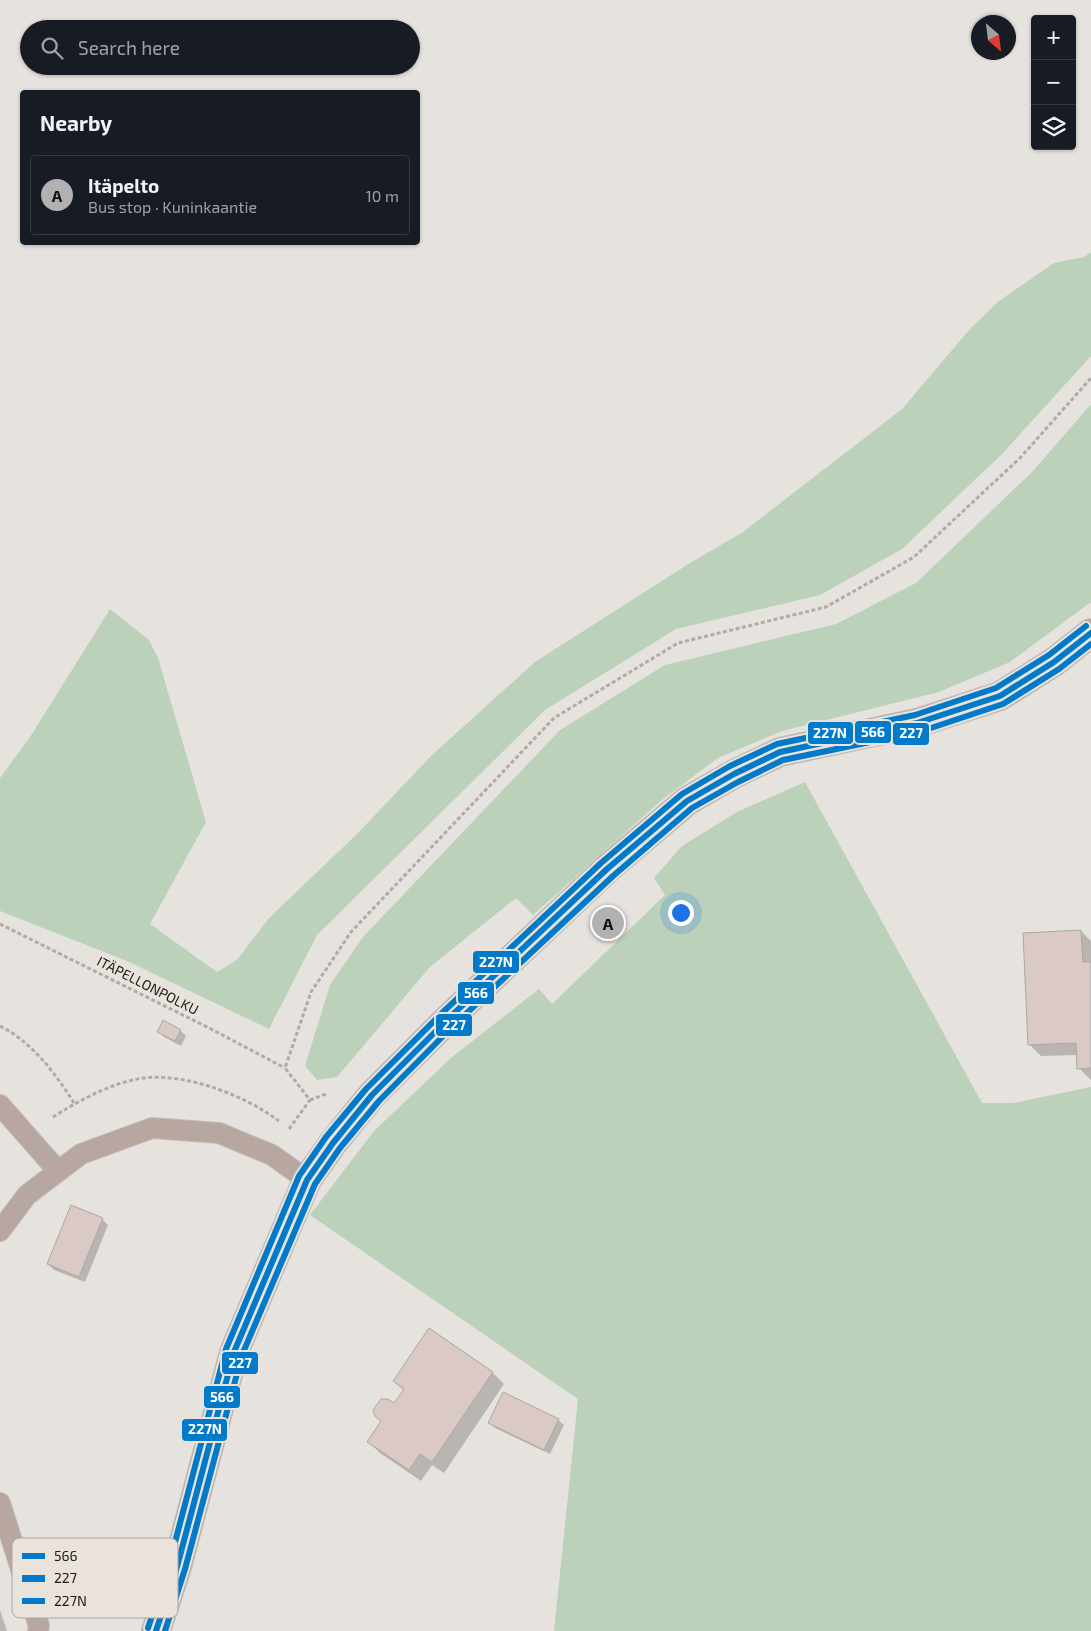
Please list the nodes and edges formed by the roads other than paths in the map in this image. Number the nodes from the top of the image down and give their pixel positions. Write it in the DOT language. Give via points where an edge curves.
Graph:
graph roads {
  1 [pos="1091,633"];
  2 [pos="0,1104"];
  3 [pos="58,1171"];
  4 [pos="307,1180"];
  5 [pos="0,1231"];
  6 [pos="0,1503"];
  7 [pos="12,1541"];
  8 [pos="178,1563"];
  9 [pos="36,1618"];
  10 [pos="160,1618"];
  11 [pos="38,1631"];
  12 [pos="156,1631"];
  1 -- 4 [label="main road" via="1054,662 1000,696 917,723 780,752 687,801 607,869 448,1019 372,1095"];
  2 -- 3 [label="lane"];
  3 -- 4 [label="lane" via="81,1154 152,1128 219,1133 272,1155"];
  3 -- 5 [label="lane" via="27,1195"];
  4 -- 8 [label="main road" via="234,1352"];
  6 -- 7 [label="lane"];
  9 -- 11 [label="lane"];
  10 -- 12 [label="main road"];
}
